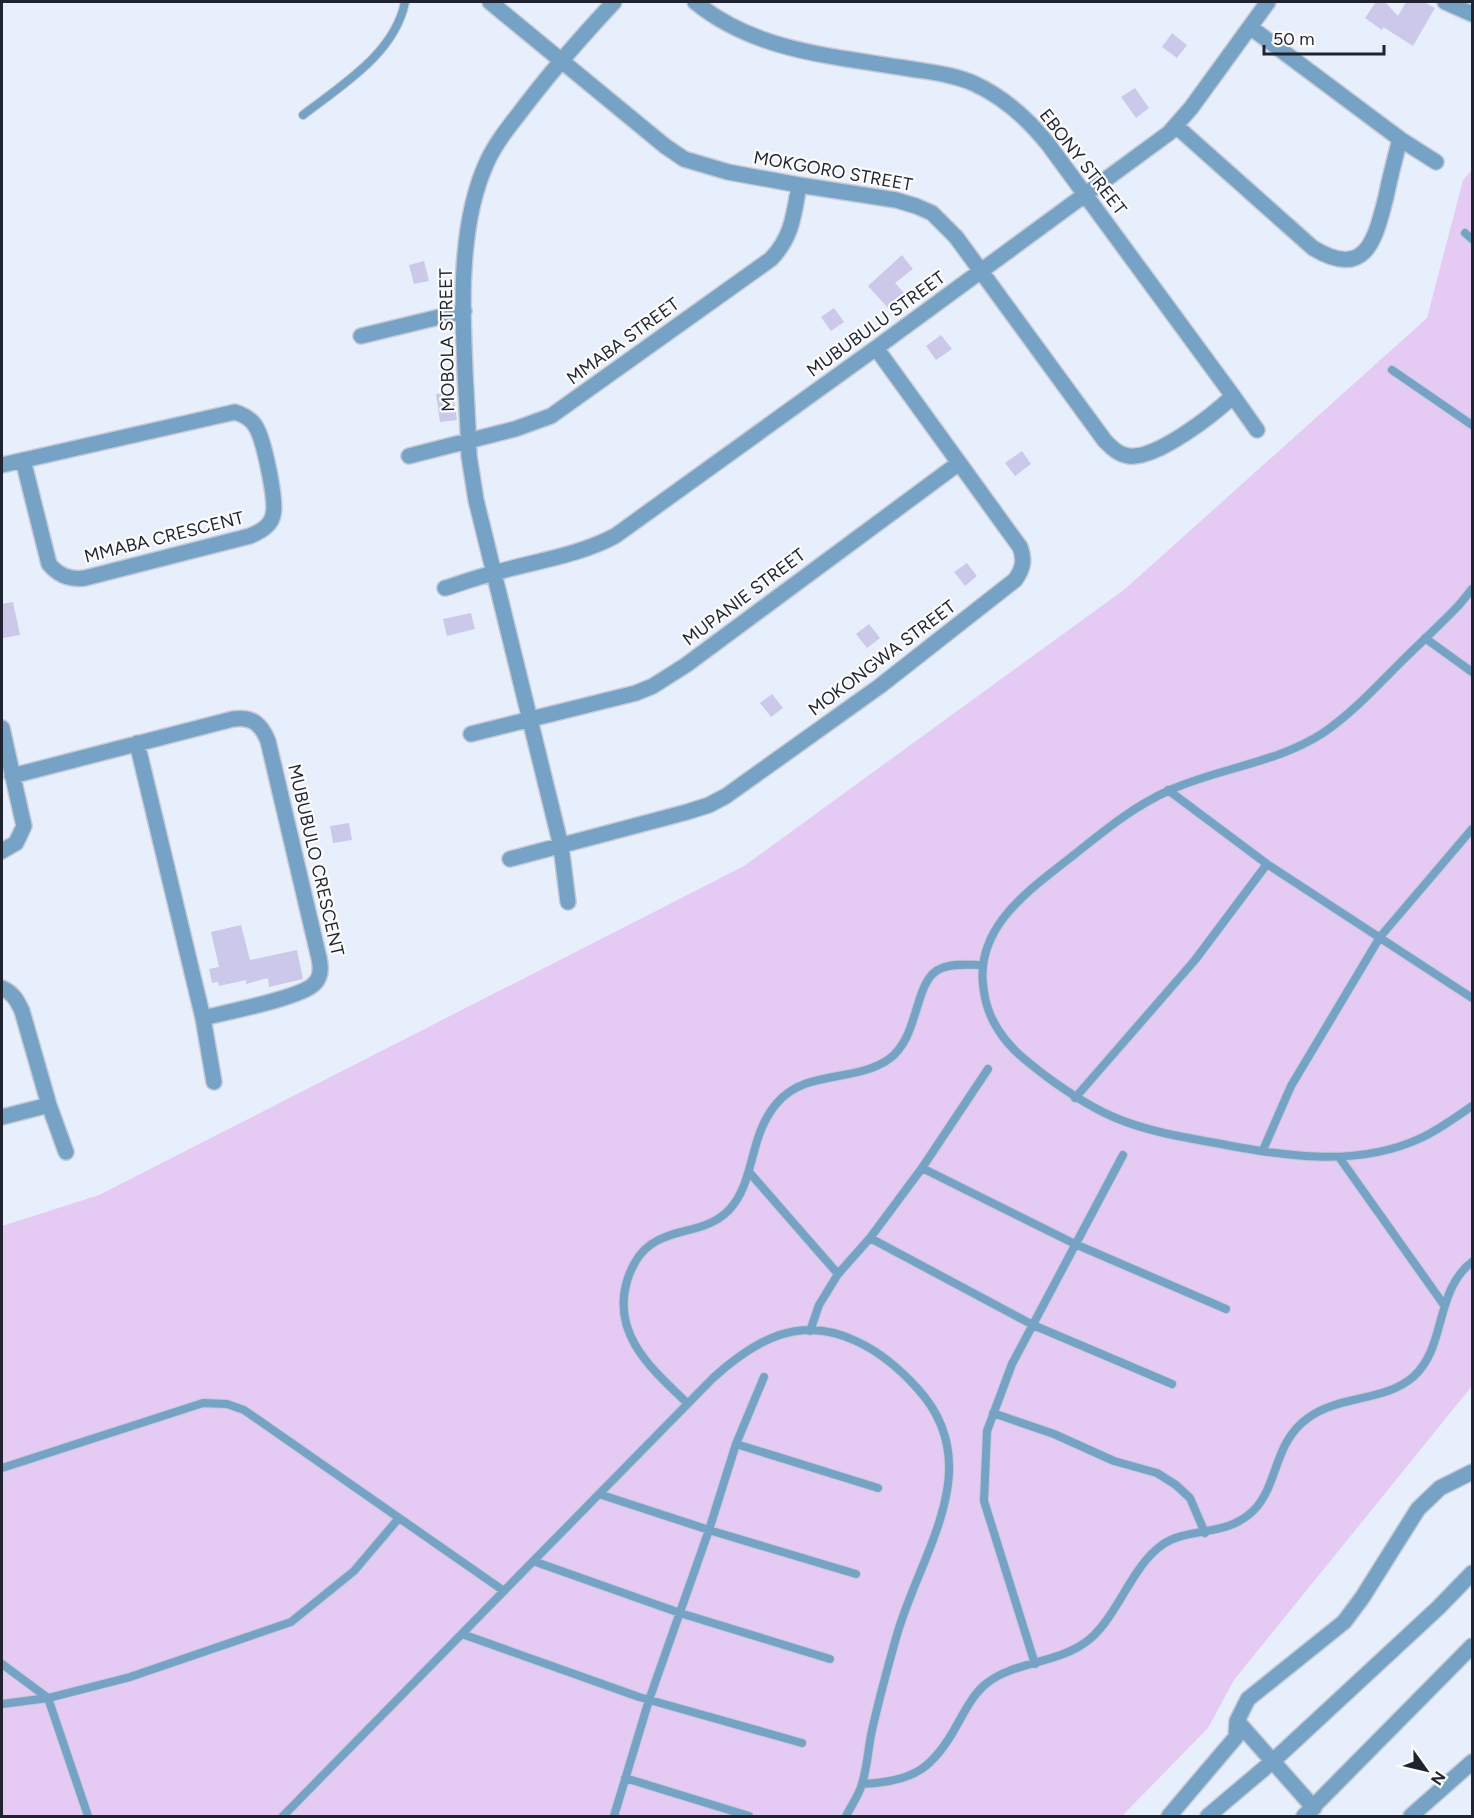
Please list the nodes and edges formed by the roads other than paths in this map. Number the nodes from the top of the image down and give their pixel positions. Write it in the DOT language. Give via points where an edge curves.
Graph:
graph roads {
  1 [pos="405,2"];
  2 [pos="490,2"];
  3 [pos="614,2"];
  4 [pos="695,2"];
  5 [pos="1268,2"];
  6 [pos="1445,2"];
  7 [pos="1473,14"];
  8 [pos="1250,27"];
  9 [pos="561,60"];
  10 [pos="303,115"];
  11 [pos="1176,126"];
  12 [pos="1400,138"];
  13 [pos="1436,162"];
  14 [pos="799,185"];
  15 [pos="1086,195"];
  16 [pos="1465,233"];
  17 [pos="1473,239"];
  18 [pos="982,271"];
  19 [pos="464,311"];
  20 [pos="361,336"];
  21 [pos="876,348"];
  22 [pos="1392,370"];
  23 [pos="1233,396"];
  24 [pos="1473,425"];
  25 [pos="1257,430"];
  26 [pos="469,440"];
  27 [pos="409,456"];
  28 [pos="23,460"];
  29 [pos="959,463"];
  30 [pos="2,465"];
  31 [pos="494,573"];
  32 [pos="445,588"];
  33 [pos="1472,589"];
  34 [pos="1425,638"];
  35 [pos="1473,672"];
  36 [pos="531,719"];
  37 [pos="2,728"];
  38 [pos="471,734"];
  39 [pos="137,743"];
  40 [pos="12,776"];
  41 [pos="1168,790"];
  42 [pos="1473,829"];
  43 [pos="561,846"];
  44 [pos="2,851"];
  45 [pos="510,859"];
  46 [pos="1267,864"];
  47 [pos="568,902"];
  48 [pos="1380,937"];
  49 [pos="982,965"];
  50 [pos="2,988"];
  51 [pos="1473,998"];
  52 [pos="203,1018"];
  53 [pos="988,1069"];
  54 [pos="214,1082"];
  55 [pos="1075,1098"];
  56 [pos="49,1105"];
  57 [pos="1473,1106"];
  58 [pos="2,1117"];
  59 [pos="1263,1150"];
  60 [pos="66,1152"];
  61 [pos="1123,1155"];
  62 [pos="1339,1157"];
  63 [pos="922,1168"];
  64 [pos="749,1172"];
  65 [pos="870,1238"];
  66 [pos="1075,1244"];
  67 [pos="1473,1263"];
  68 [pos="838,1274"];
  69 [pos="1444,1305"];
  70 [pos="1226,1309"];
  71 [pos="1033,1325"];
  72 [pos="810,1331"];
  73 [pos="764,1377"];
  74 [pos="1173,1384"];
  75 [pos="687,1403"];
  76 [pos="993,1413"];
  77 [pos="736,1444"];
  78 [pos="2,1468"];
  79 [pos="1473,1472"];
  80 [pos="878,1488"];
  81 [pos="598,1494"];
  82 [pos="399,1518"];
  83 [pos="709,1530"];
  84 [pos="1205,1533"];
  85 [pos="533,1561"];
  86 [pos="1473,1573"];
  87 [pos="856,1574"];
  88 [pos="504,1591"];
  89 [pos="680,1613"];
  90 [pos="462,1634"];
  91 [pos="1473,1646"];
  92 [pos="830,1659"];
  93 [pos="2,1664"];
  94 [pos="1035,1664"];
  95 [pos="48,1698"];
  96 [pos="650,1700"];
  97 [pos="2,1704"];
  98 [pos="1237,1721"];
  99 [pos="802,1743"];
  100 [pos="1273,1761"];
  101 [pos="1473,1762"];
  102 [pos="626,1778"];
  103 [pos="862,1784"];
  104 [pos="1309,1812"];
  105 [pos="88,1816"];
  106 [pos="284,1816"];
  107 [pos="614,1816"];
  108 [pos="749,1816"];
  109 [pos="846,1816"];
  110 [pos="1169,1816"];
  111 [pos="1208,1816"];
  112 [pos="1411,1816"];
  1 -- 10 [label="lane" via="398,24 383,46 353,77"];
  2 -- 9 [label="street, MOKGORO STREET"];
  3 -- 9 [label="street, MOBOLA STREET"];
  4 -- 15 [label="street, EBONY STREET" via="762,40 806,52 974,83 1016,109 1032,124"];
  5 -- 8 [label="street, MUBUBULU STREET"];
  6 -- 7 [label="street"];
  8 -- 11 [label="street, MUBUBULU STREET"];
  8 -- 12 [label="street"];
  9 -- 14 [label="street, MOKGORO STREET" via="684,159"];
  9 -- 19 [label="street, MOBOLA STREET" via="499,140 476,189 467,237"];
  11 -- 12 [label="street" via="1313,248 1345,260 1360,255 1373,241"];
  11 -- 15 [label="street, MUBUBULU STREET"];
  12 -- 13 [label="street"];
  14 -- 18 [label="street, MOKGORO STREET" via="897,200 932,213"];
  14 -- 26 [label="street, MMABA STREET" via="789,233 781,248 756,270 551,416"];
  15 -- 18 [label="street, MUBUBULU STREET"];
  15 -- 23 [label="street, EBONY STREET"];
  16 -- 17 [label="lane"];
  18 -- 21 [label="street, MUBUBULU STREET"];
  18 -- 23 [label="street, MOKGORO STREET" via="1105,441 1122,454 1142,455 1183,435"];
  19 -- 20 [label="street"];
  19 -- 26 [label="street, MOBOLA STREET"];
  21 -- 29 [label="street, MOKONGWA STREET"];
  21 -- 31 [label="street, MUBUBULU STREET" via="615,536 579,551"];
  22 -- 24 [label="lane"];
  23 -- 25 [label="street, EBONY STREET"];
  26 -- 27 [label="street, MMABA STREET"];
  26 -- 31 [label="street, MOBOLA STREET" via="476,500"];
  28 -- 28 [label="street, MMABA CRESCENT" via="235,412 247,417 258,430 274,496 274,514 267,526 250,536 71,579 49,564"];
  28 -- 30 [label="street, MMABA CRESCENT"];
  29 -- 36 [label="street, MUPANIE STREET" via="653,686"];
  29 -- 43 [label="street, MOKONGWA STREET" via="1020,547 1021,571 1008,588 880,686 709,806"];
  31 -- 32 [label="street, MUBUBULU STREET"];
  31 -- 36 [label="street, MOBOLA STREET"];
  33 -- 34 [label="lane"];
  34 -- 35 [label="lane"];
  34 -- 41 [label="lane" via="1341,720 1320,735 1272,757"];
  36 -- 38 [label="street"];
  36 -- 43 [label="street, MOBOLA STREET"];
  37 -- 40 [label="street"];
  39 -- 40 [label="street, MUBUBULO CRESCENT"];
  39 -- 52 [label="street"];
  39 -- 52 [label="street, MUBUBULO CRESCENT" via="233,719 255,722 268,741 290,829 320,958 318,978 314,985 299,993"];
  40 -- 44 [label="street" via="24,826 16,843"];
  41 -- 46 [label="lane"];
  41 -- 49 [label="lane" via="1118,820 1016,903 993,933"];
  42 -- 48 [label="lane"];
  43 -- 45 [label="street, MOKONGWA STREET"];
  43 -- 47 [label="street, MOBOLA STREET"];
  46 -- 48 [label="lane"];
  46 -- 55 [label="lane" via="1195,960"];
  48 -- 51 [label="lane"];
  48 -- 59 [label="lane" via="1290,1086"];
  49 -- 55 [label="lane" via="985,998 1003,1037 1030,1064"];
  49 -- 64 [label="lane" via="943,967 929,977 908,1036 888,1059 869,1068 803,1084 778,1101 756,1139"];
  50 -- 56 [label="street" via="11,993 22,1011"];
  52 -- 54 [label="street"];
  53 -- 63 [label="lane"];
  55 -- 59 [label="lane" via="1119,1121 1144,1128"];
  56 -- 58 [label="street"];
  56 -- 60 [label="street"];
  57 -- 62 [label="lane" via="1445,1125 1404,1144"];
  59 -- 62 [label="lane"];
  61 -- 66 [label="lane"];
  62 -- 69 [label="lane"];
  63 -- 65 [label="lane"];
  63 -- 66 [label="lane"];
  64 -- 68 [label="lane"];
  64 -- 75 [label="lane" via="729,1210 712,1222 658,1240 639,1257 627,1281 623,1311 631,1340 640,1356"];
  65 -- 68 [label="lane"];
  65 -- 71 [label="lane"];
  66 -- 70 [label="lane"];
  66 -- 71 [label="lane"];
  67 -- 69 [label="lane" via="1458,1277"];
  68 -- 72 [label="lane" via="819,1305"];
  69 -- 84 [label="lane" via="1431,1352 1414,1376 1390,1390 1310,1416 1287,1440 1265,1493 1253,1510 1226,1527"];
  71 -- 74 [label="lane"];
  71 -- 76 [label="lane"];
  72 -- 75 [label="lane" via="774,1336 753,1346"];
  72 -- 103 [label="lane" via="846,1336 892,1362 939,1416 950,1456 945,1507 899,1626"];
  73 -- 77 [label="lane"];
  75 -- 81 [label="lane"];
  76 -- 84 [label="lane" via="1114,1461 1157,1473 1190,1498"];
  76 -- 94 [label="lane" via="987,1431 984,1501"];
  77 -- 80 [label="lane"];
  77 -- 83 [label="lane"];
  78 -- 82 [label="lane" via="203,1403 226,1404 244,1410"];
  79 -- 98 [label="street" via="1428,1498 1353,1611 1248,1699"];
  81 -- 83 [label="lane"];
  81 -- 85 [label="lane"];
  82 -- 88 [label="lane"];
  82 -- 95 [label="lane" via="354,1571 291,1622 130,1677"];
  83 -- 87 [label="lane"];
  83 -- 89 [label="lane"];
  84 -- 94 [label="lane" via="1162,1545 1092,1637 1067,1653"];
  85 -- 88 [label="lane"];
  85 -- 89 [label="lane"];
  86 -- 100 [label="street"];
  88 -- 90 [label="lane"];
  89 -- 92 [label="lane"];
  89 -- 96 [label="lane"];
  90 -- 96 [label="lane"];
  90 -- 106 [label="lane"];
  91 -- 104 [label="street"];
  93 -- 95 [label="lane"];
  94 -- 103 [label="lane" via="987,1683 965,1709 943,1750 924,1768 899,1780"];
  95 -- 97 [label="lane"];
  95 -- 105 [label="lane"];
  96 -- 99 [label="lane"];
  96 -- 102 [label="lane"];
  98 -- 100 [label="street"];
  98 -- 110 [label="street" via="1236,1737"];
  100 -- 104 [label="street"];
  100 -- 111 [label="street"];
  101 -- 112 [label="street"];
  102 -- 107 [label="lane"];
  102 -- 108 [label="lane"];
  103 -- 109 [label="lane"];
}
